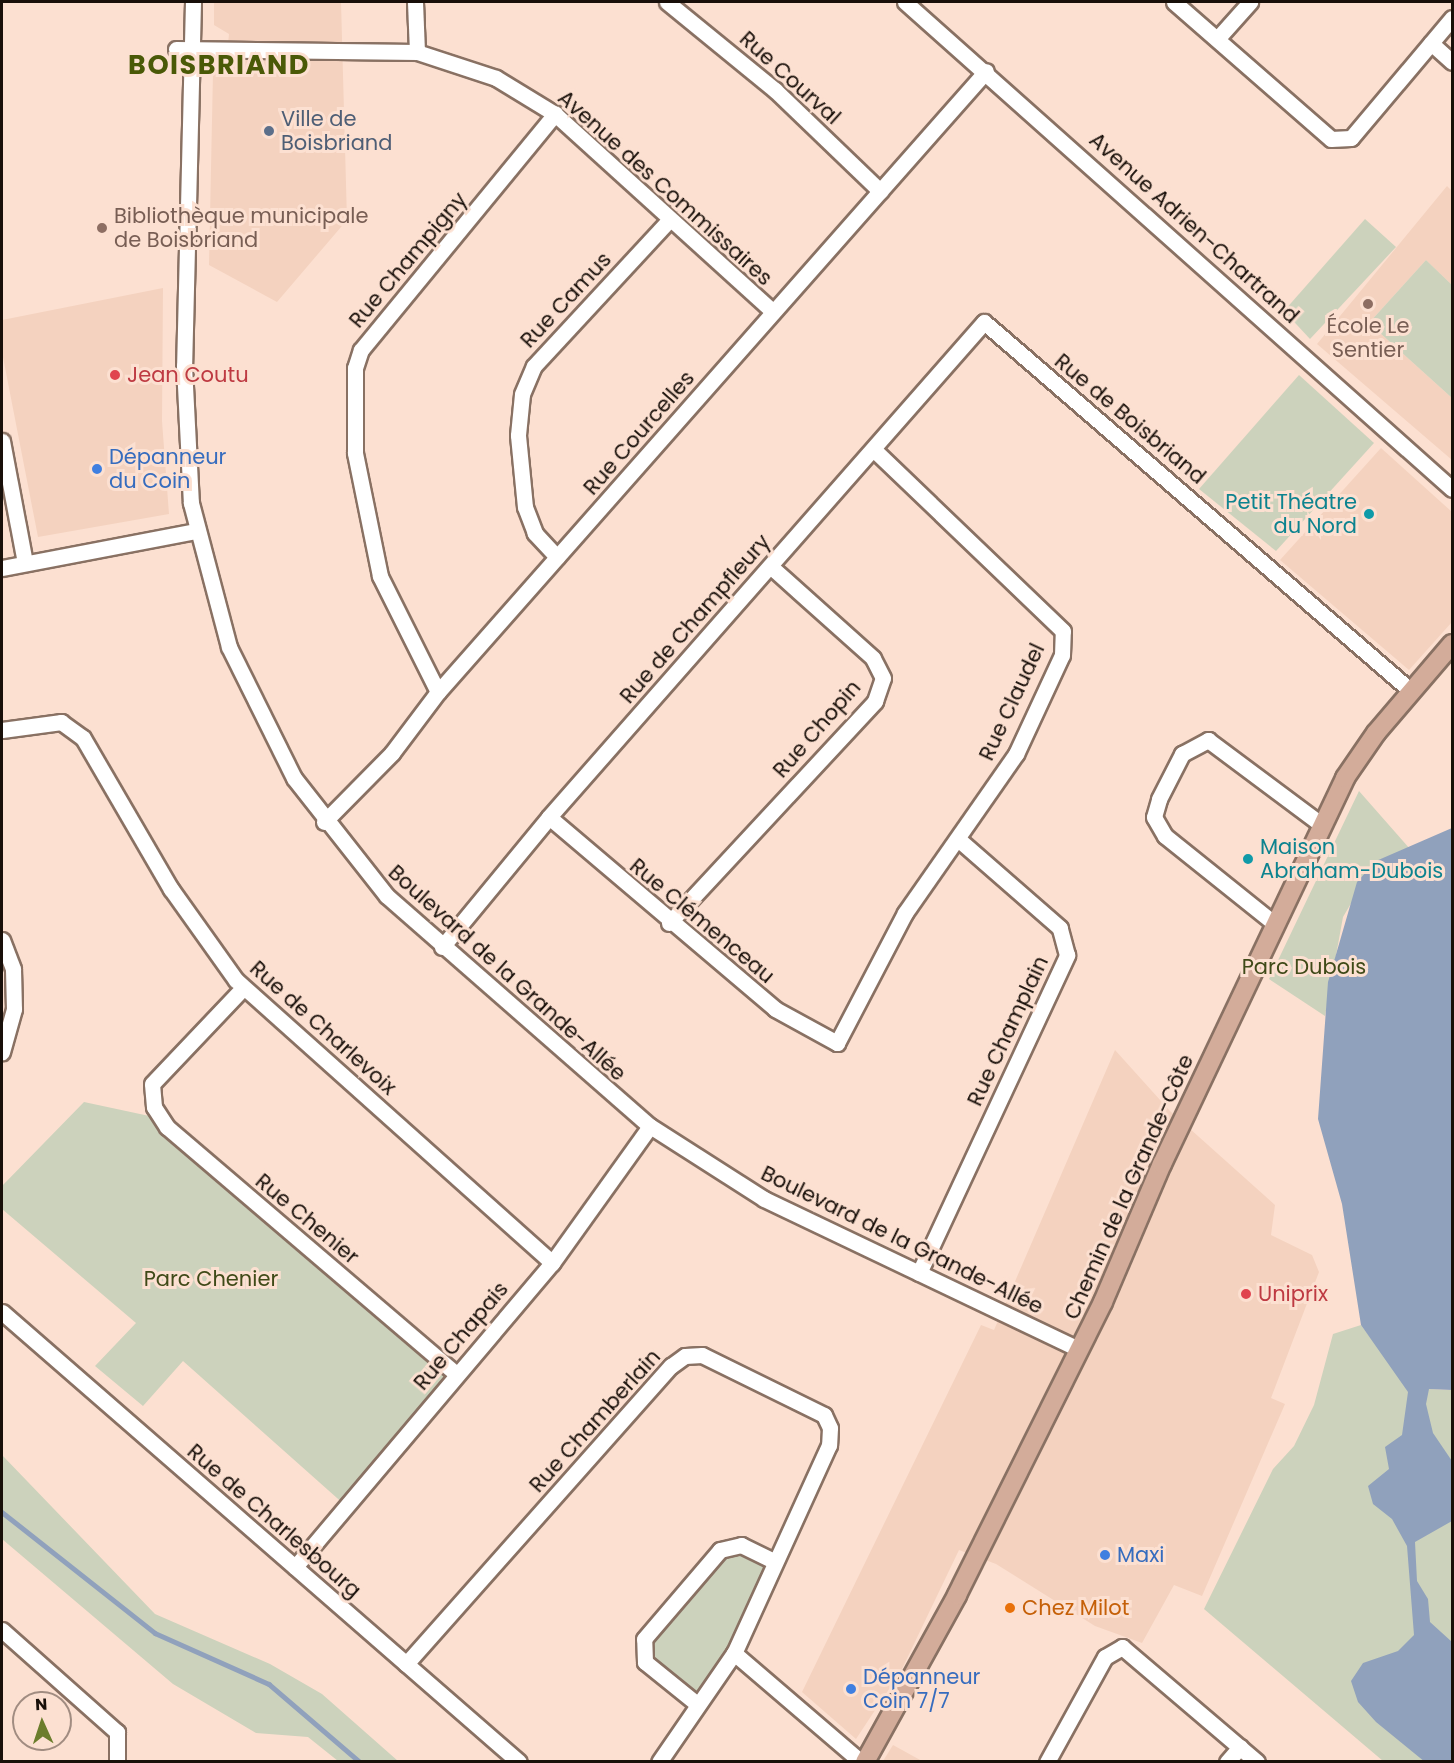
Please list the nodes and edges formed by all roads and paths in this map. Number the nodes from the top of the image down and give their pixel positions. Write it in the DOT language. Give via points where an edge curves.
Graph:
graph roads {
  1 [pos="193,2"];
  2 [pos="415,2"];
  3 [pos="667,2"];
  4 [pos="905,2"];
  5 [pos="1174,2"];
  6 [pos="1250,2"];
  7 [pos="1452,18"];
  8 [pos="1217,39"];
  9 [pos="1431,43"];
  10 [pos="184,49"];
  11 [pos="417,52"];
  12 [pos="1452,62"];
  13 [pos="986,71"];
  14 [pos="555,114"];
  15 [pos="880,191"];
  16 [pos="670,219"];
  17 [pos="773,312"];
  18 [pos="984,322"];
  19 [pos="2,441"];
  20 [pos="873,449"];
  21 [pos="1452,489"];
  22 [pos="196,531"];
  23 [pos="557,557"];
  24 [pos="25,563"];
  25 [pos="770,566"];
  26 [pos="2,568"];
  27 [pos="1452,644"];
  28 [pos="1411,691"];
  29 [pos="438,692"];
  30 [pos="2,730"];
  31 [pos="549,817"];
  32 [pos="324,822"];
  33 [pos="1322,825"];
  34 [pos="958,839"];
  35 [pos="669,923"];
  36 [pos="1275,924"];
  37 [pos="2,940"];
  38 [pos="442,947"];
  39 [pos="243,988"];
  40 [pos="837,1043"];
  41 [pos="2,1052"];
  42 [pos="650,1126"];
  43 [pos="552,1263"];
  44 [pos="919,1273"];
  45 [pos="2,1312"];
  46 [pos="1078,1349"];
  47 [pos="456,1374"];
  48 [pos="774,1561"];
  49 [pos="295,1567"];
  50 [pos="2,1630"];
  51 [pos="734,1653"];
  52 [pos="406,1664"];
  53 [pos="697,1704"];
  54 [pos="1240,1747"];
  55 [pos="117,1761"];
  56 [pos="519,1761"];
  57 [pos="659,1761"];
  58 [pos="863,1761"];
  59 [pos="1047,1761"];
  60 [pos="1227,1761"];
  61 [pos="1257,1761"];
  1 -- 10 [label="street, Boulevard de la Grande-Allée"];
  2 -- 11 [label="street"];
  3 -- 15 [label="street, Rue Courval" via="775,90"];
  4 -- 13 [label="street, Avenue Adrien-Chartrand"];
  5 -- 8 [label="street"];
  6 -- 8 [label="street"];
  7 -- 9 [label="street"];
  8 -- 9 [label="street" via="1331,139 1351,138"];
  9 -- 12 [label="street"];
  10 -- 11 [label="street, Avenue des Commissaires"];
  10 -- 22 [label="street, Boulevard de la Grande-Allée" via="184,396"];
  11 -- 14 [label="street, Avenue des Commissaires" via="496,78"];
  13 -- 15 [label="street, Rue Courcelles"];
  13 -- 21 [label="street, Avenue Adrien-Chartrand"];
  14 -- 16 [label="street, Avenue des Commissaires"];
  14 -- 29 [label="street, Rue Champigny" via="361,350 355,368 355,453 380,576"];
  15 -- 17 [label="street, Rue Courcelles"];
  16 -- 17 [label="street, Avenue des Commissaires"];
  16 -- 23 [label="street, Rue Camus" via="534,366 522,394 518,435 525,507 535,533"];
  17 -- 23 [label="street, Rue Courcelles"];
  18 -- 20 [label="street, Rue de Champfleury"];
  18 -- 28 [label="street, Rue de Boisbriand"];
  19 -- 24 [label="street"];
  20 -- 25 [label="street, Rue de Champfleury"];
  20 -- 34 [label="street, Rue Claudel" via="1063,631 1062,655 1016,754"];
  22 -- 24 [label="street"];
  22 -- 32 [label="street, Boulevard de la Grande-Allée" via="219,619 246,688 284,762"];
  23 -- 29 [label="street, Rue Courcelles"];
  24 -- 26 [label="street"];
  25 -- 31 [label="street, Rue de Champfleury"];
  25 -- 35 [label="street, Rue Chopin" via="873,658 883,678 875,701"];
  27 -- 28 [label="main road, Chemin de la Grande-Côte"];
  28 -- 33 [label="main road, Chemin de la Grande-Côte" via="1355,761"];
  29 -- 32 [label="street, Rue Courcelles" via="392,753"];
  30 -- 39 [label="street, Rue de Charlevoix" via="61,722 83,738 171,890"];
  31 -- 35 [label="street, Rue Clémenceau"];
  31 -- 38 [label="street, Rue de Champfleury"];
  32 -- 38 [label="street, Boulevard de la Grande-Allée" via="376,884"];
  33 -- 36 [label="main road, Chemin de la Grande-Côte"];
  33 -- 36 [label="street" via="1208,740 1182,754 1160,799 1154,817 1165,836"];
  34 -- 40 [label="street, Rue Claudel" via="905,913"];
  34 -- 44 [label="street, Rue Champlain" via="1060,928 1067,955"];
  35 -- 40 [label="street, Rue Clémenceau" via="775,1009"];
  36 -- 46 [label="main road, Chemin de la Grande-Côte"];
  37 -- 41 [label="street" via="13,969 14,1009"];
  38 -- 42 [label="street, Boulevard de la Grande-Allée"];
  39 -- 43 [label="street, Rue de Charlevoix"];
  39 -- 47 [label="street, Rue Chenier" via="152,1084 154,1107 166,1127"];
  42 -- 43 [label="street, Rue Chapais"];
  42 -- 44 [label="street, Boulevard de la Grande-Allée" via="764,1199"];
  43 -- 47 [label="street, Rue Chapais"];
  44 -- 46 [label="street, Boulevard de la Grande-Allée"];
  45 -- 49 [label="street, Rue de Charlesbourg"];
  46 -- 58 [label="main road, Chemin de la Grande-Côte" via="961,1587"];
  47 -- 49 [label="street, Rue Chapais"];
  48 -- 51 [label="street, Rue Chamberlain"];
  48 -- 52 [label="street, Rue Chamberlain" via="829,1445 831,1428 813,1410 702,1355 685,1356"];
  48 -- 53 [label="street" via="741,1545 720,1550 644,1639 645,1662"];
  49 -- 52 [label="street, Rue de Charlesbourg"];
  50 -- 55 [label="street" via="117,1732"];
  51 -- 53 [label="street, Rue Chamberlain"];
  51 -- 58 [label="street"];
  52 -- 56 [label="street, Rue de Charlesbourg"];
  53 -- 57 [label="street, Rue Chamberlain"];
  54 -- 59 [label="street" via="1134,1653 1116,1647 1105,1658"];
  54 -- 60 [label="street"];
  54 -- 61 [label="street"];
}
